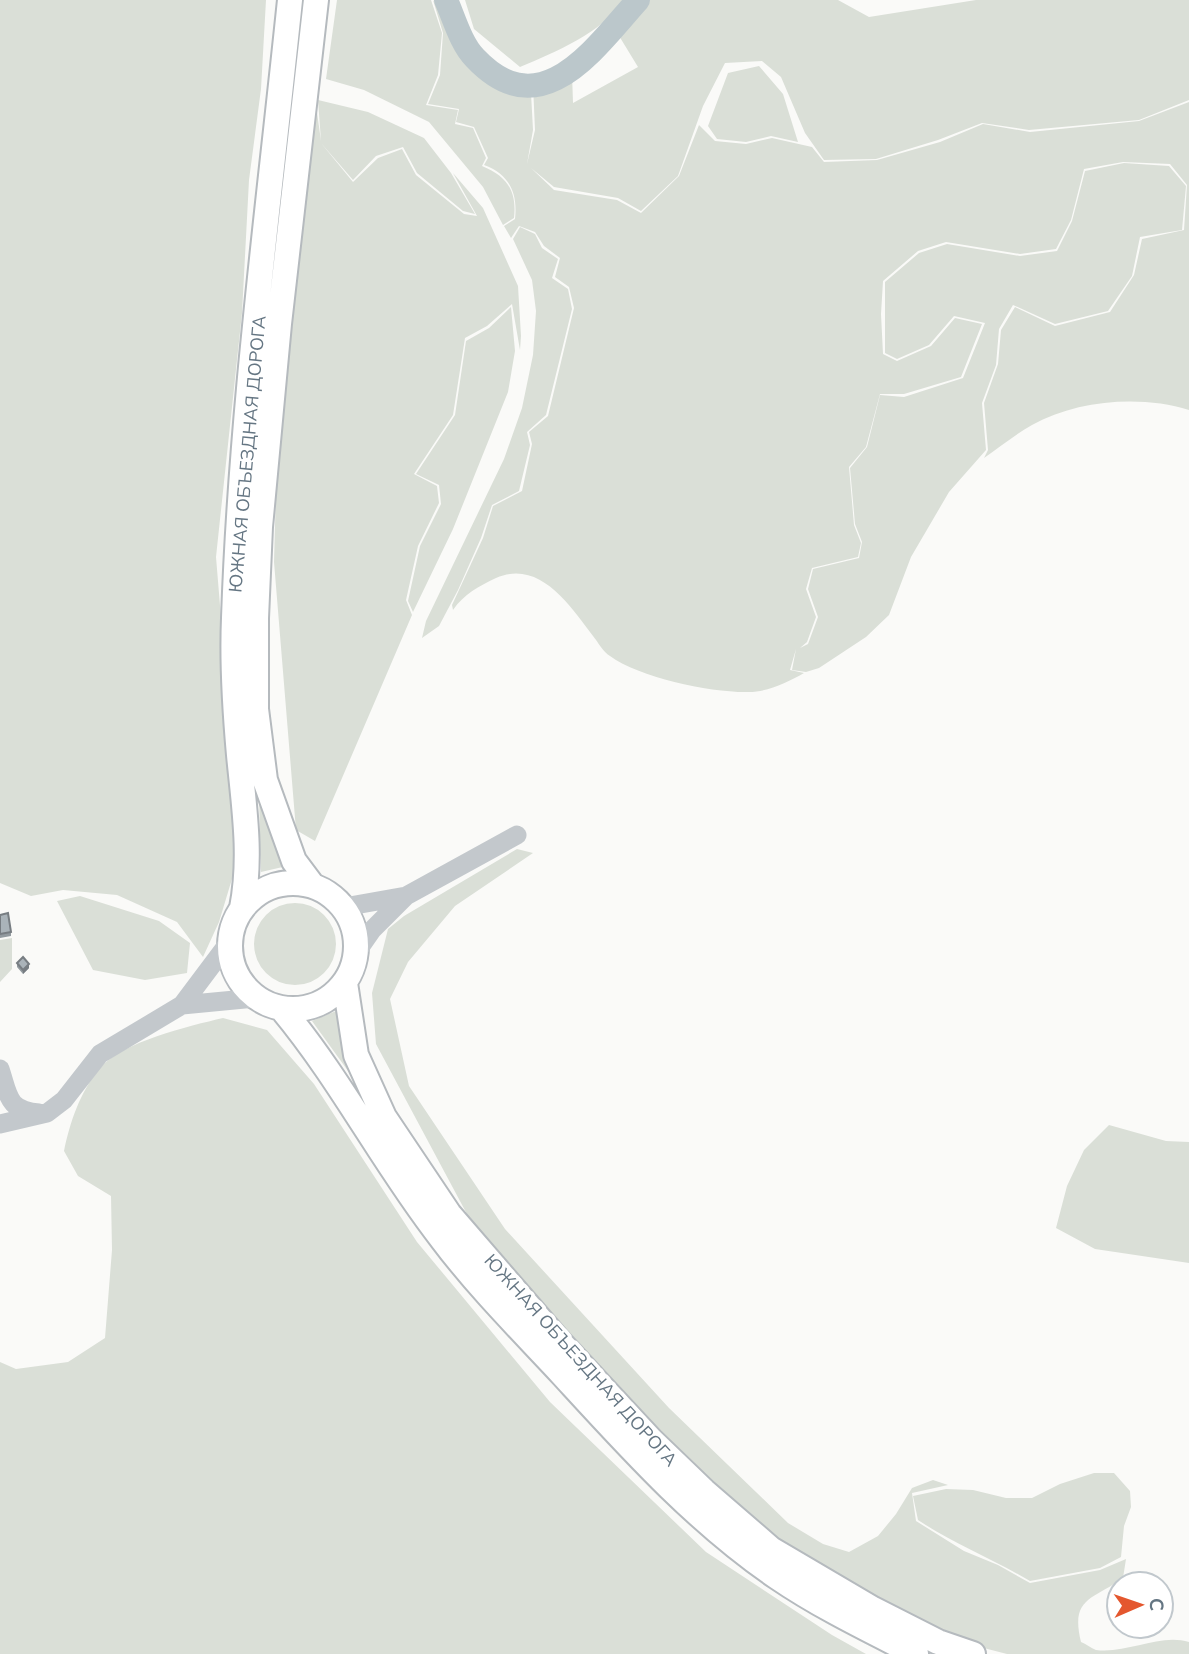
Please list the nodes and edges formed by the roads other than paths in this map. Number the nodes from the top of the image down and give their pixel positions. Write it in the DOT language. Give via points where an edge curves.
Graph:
graph roads {
  1 [pos="290,0"];
  2 [pos="316,0"];
  3 [pos="279,226"];
  4 [pos="517,835"];
  5 [pos="312,885"];
  6 [pos="406,896"];
  7 [pos="344,907"];
  8 [pos="242,908"];
  9 [pos="230,940"];
  10 [pos="356,953"];
  11 [pos="345,983"];
  12 [pos="256,998"];
  13 [pos="182,1005"];
  14 [pos="282,1009"];
  15 [pos="0,1069"];
  16 [pos="47,1114"];
  17 [pos="0,1124"];
  18 [pos="916,1654"];
  19 [pos="973,1654"];
  1 -- 3 [label="main road, ЮЖНАЯ ОБЪЕЗДНАЯ ДОРОГА" via="278,117"];
  2 -- 3 [label="main road, ЮЖНАЯ ОБЪЕЗДНАЯ ДОРОГА" via="303,121"];
  3 -- 5 [label="main road, ЮЖНАЯ ОБЪЕЗДНАЯ ДОРОГА" via="279,324 260,527 256,709 265,780 294,861"];
  3 -- 8 [label="main road, ЮЖНАЯ ОБЪЕЗДНАЯ ДОРОГА" via="237,526 236,726 248,853"];
  4 -- 6 [label="lane"];
  5 -- 7 [label="main road"];
  5 -- 8 [label="main road" via="292,882 273,886"];
  6 -- 7 [label="lane"];
  6 -- 10 [label="lane"];
  7 -- 10 [label="main road" via="354,929"];
  8 -- 9 [label="main road"];
  9 -- 12 [label="main road" via="235,972"];
  9 -- 13 [label="lane"];
  10 -- 11 [label="main road"];
  11 -- 14 [label="main road" via="317,1005"];
  11 -- 19 [label="main road, ЮЖНАЯ ОБЪЕЗДНАЯ ДОРОГА" via="356,1055 391,1127 449,1213 651,1440 771,1549 873,1609"];
  12 -- 13 [label="lane"];
  12 -- 14 [label="main road"];
  13 -- 16 [label="lane" via="100,1055"];
  14 -- 18 [label="main road, ЮЖНАЯ ОБЪЕЗДНАЯ ДОРОГА" via="319,1055 398,1180 443,1241 672,1492 778,1577"];
  15 -- 16 [label="lane" via="10,1102 20,1110"];
  16 -- 17 [label="lane"];
}
